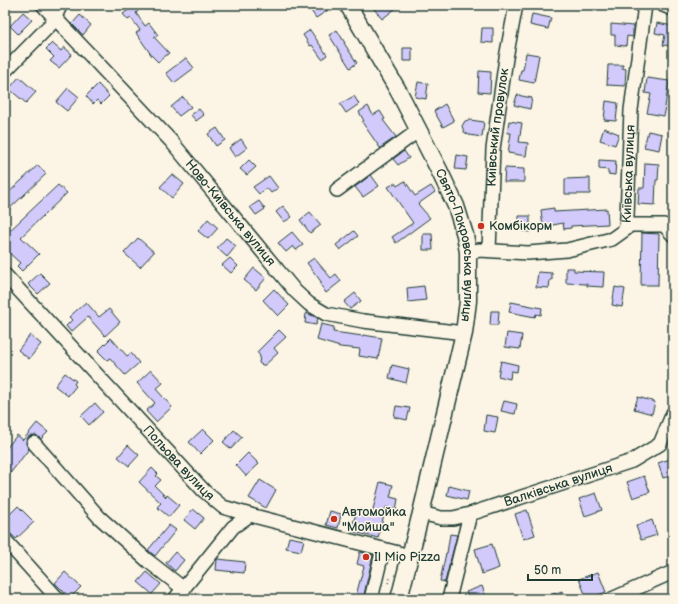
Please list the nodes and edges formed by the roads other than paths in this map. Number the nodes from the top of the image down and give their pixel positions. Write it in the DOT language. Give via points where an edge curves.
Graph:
graph roads {
  1 [pos="43,5"];
  2 [pos="61,5"];
  3 [pos="348,5"];
  4 [pos="516,5"];
  5 [pos="645,5"];
  6 [pos="663,5"];
  7 [pos="673,9"];
  8 [pos="55,18"];
  9 [pos="5,71"];
  10 [pos="419,130"];
  11 [pos="337,190"];
  12 [pos="626,225"];
  13 [pos="673,235"];
  14 [pos="489,250"];
  15 [pos="468,252"];
  16 [pos="5,276"];
  17 [pos="464,333"];
  18 [pos="673,413"];
  19 [pos="34,443"];
  20 [pos="673,443"];
  21 [pos="660,444"];
  22 [pos="421,513"];
  23 [pos="470,514"];
  24 [pos="250,515"];
  25 [pos="5,540"];
  26 [pos="383,549"];
  27 [pos="410,556"];
  28 [pos="673,572"];
  29 [pos="184,589"];
  30 [pos="58,599"];
  31 [pos="175,599"];
  32 [pos="370,599"];
  33 [pos="399,599"];
  34 [pos="449,599"];
  35 [pos="612,599"];
  1 -- 8 [label="street, Ново-Київська вулиця"];
  2 -- 8 [label="street"];
  3 -- 10 [label="main road, Свято-Покровська вулиця"];
  4 -- 14 [label="street, Київський провулок" via="493,149"];
  5 -- 12 [label="street, Київська вулиця" via="630,110"];
  6 -- 7 [label="street"];
  8 -- 9 [label="street"];
  8 -- 17 [label="street, Ново-Київська вулиця" via="171,142 295,291 309,304 326,314 363,321"];
  10 -- 11 [label="street"];
  10 -- 15 [label="main road, Свято-Покровська вулиця" via="456,206"];
  12 -- 13 [label="street" via="664,225"];
  12 -- 14 [label="street, Київська вулиця" via="626,229 612,239 567,250 528,253"];
  14 -- 15 [label="street, Київська вулиця"];
  15 -- 17 [label="main road, Свято-Покровська вулиця" via="468,301"];
  16 -- 24 [label="street, Польова вулиця" via="204,491 223,507"];
  17 -- 22 [label="main road, Свято-Покровська вулиця"];
  18 -- 21 [label="street"];
  19 -- 29 [label="street" via="99,517"];
  20 -- 21 [label="street"];
  21 -- 23 [label="street, Валківська вулиця" via="632,461"];
  22 -- 23 [label="street, Валківська вулиця" via="441,518"];
  22 -- 27 [label="main road, Свято-Покровська вулиця"];
  23 -- 34 [label="street"];
  24 -- 26 [label="street, Польова вулиця"];
  24 -- 29 [label="street" via="233,527"];
  25 -- 30 [label="street"];
  26 -- 27 [label="street, Польова вулиця"];
  26 -- 32 [label="street"];
  27 -- 33 [label="main road, Свято-Покровська вулиця"];
  28 -- 35 [label="street"];
  29 -- 31 [label="street"];
}
